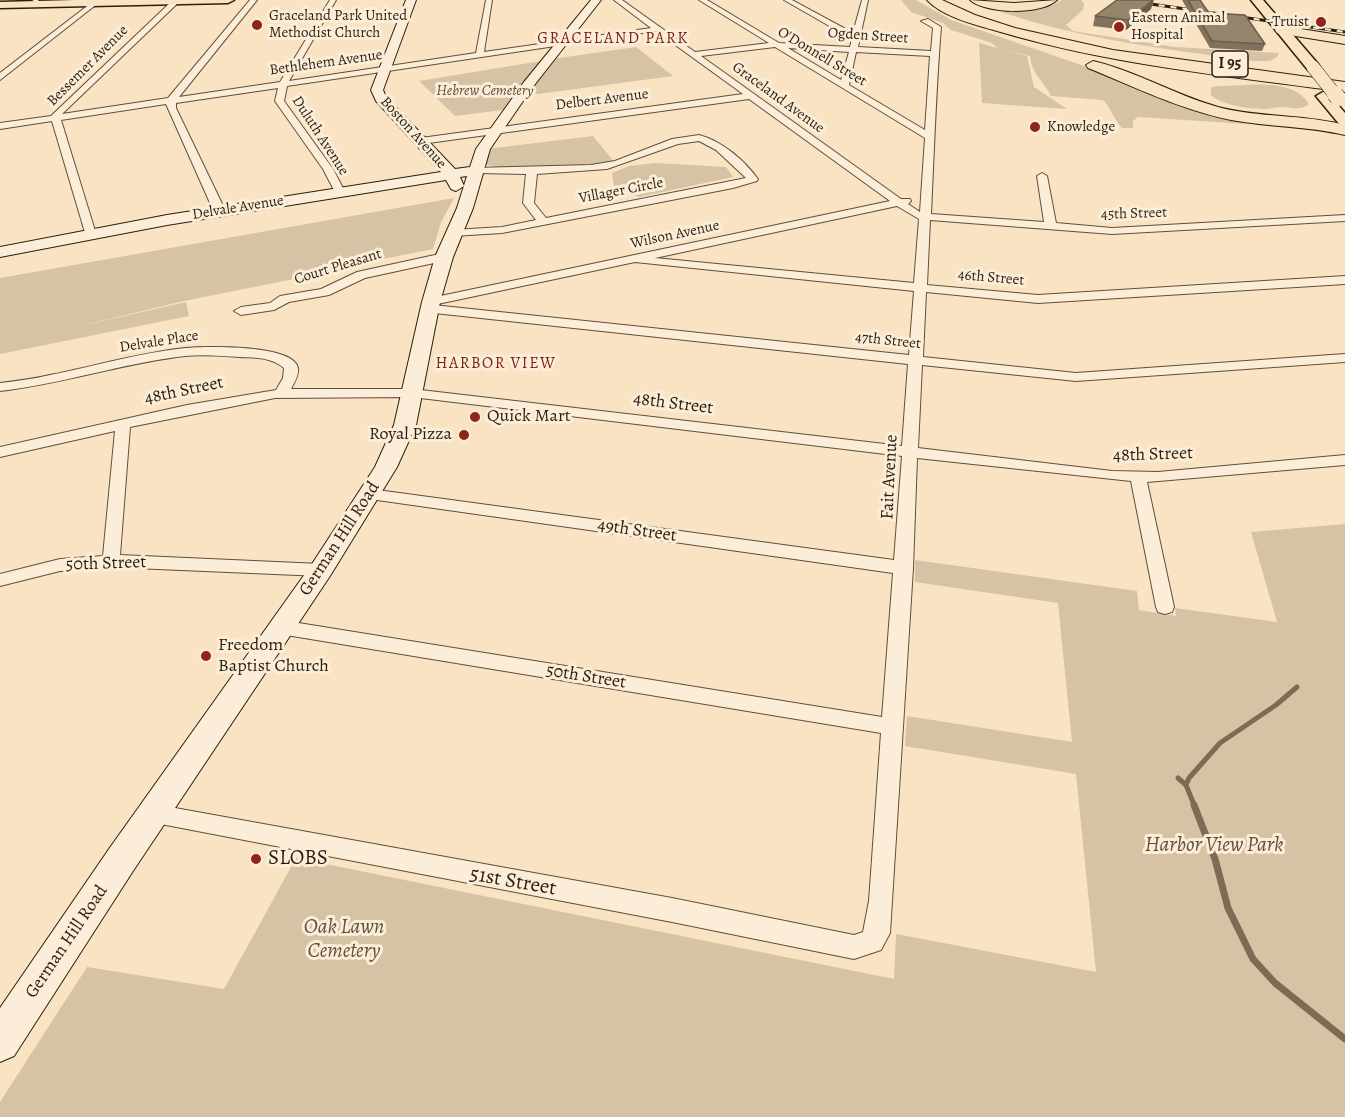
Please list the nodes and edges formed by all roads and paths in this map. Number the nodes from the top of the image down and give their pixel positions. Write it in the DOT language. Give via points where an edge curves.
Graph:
graph roads {
  1 [pos="36,0"];
  2 [pos="54,0"];
  3 [pos="228,0"];
  4 [pos="254,0"];
  5 [pos="333,0"];
  6 [pos="411,0"];
  7 [pos="489,0"];
  8 [pos="596,0"];
  9 [pos="617,0"];
  10 [pos="702,0"];
  11 [pos="787,0"];
  12 [pos="865,0"];
  13 [pos="933,0"];
  14 [pos="976,0"];
  15 [pos="1051,0"];
  16 [pos="176,1"];
  17 [pos="1248,1"];
  18 [pos="97,2"];
  19 [pos="0,3"];
  20 [pos="957,6"];
  21 [pos="925,21"];
  22 [pos="657,29"];
  23 [pos="1283,36"];
  24 [pos="856,38"];
  25 [pos="1345,40"];
  26 [pos="561,43"];
  27 [pos="776,45"];
  28 [pos="1345,46"];
  29 [pos="854,49"];
  30 [pos="934,54"];
  31 [pos="480,55"];
  32 [pos="693,55"];
  33 [pos="1305,66"];
  34 [pos="384,69"];
  35 [pos="0,77"];
  36 [pos="1345,77"];
  37 [pos="283,84"];
  38 [pos="844,87"];
  39 [pos="751,96"];
  40 [pos="171,101"];
  41 [pos="1341,107"];
  42 [pos="56,118"];
  43 [pos="0,126"];
  44 [pos="496,129"];
  45 [pos="930,137"];
  46 [pos="421,141"];
  47 [pos="658,147"];
  48 [pos="723,152"];
  49 [pos="532,169"];
  50 [pos="478,170"];
  51 [pos="451,174"];
  52 [pos="1042,176"];
  53 [pos="340,192"];
  54 [pos="925,197"];
  55 [pos="900,203"];
  56 [pos="220,212"];
  57 [pos="924,216"];
  58 [pos="1345,218"];
  59 [pos="543,222"];
  60 [pos="1051,227"];
  61 [pos="90,234"];
  62 [pos="449,245"];
  63 [pos="0,252"];
  64 [pos="636,259"];
  65 [pos="1345,280"];
  66 [pos="919,288"];
  67 [pos="430,306"];
  68 [pos="241,311"];
  69 [pos="1345,358"];
  70 [pos="916,360"];
  71 [pos="0,387"];
  72 [pos="412,393"];
  73 [pos="281,394"];
  74 [pos="123,424"];
  75 [pos="0,452"];
  76 [pos="910,452"];
  77 [pos="1345,460"];
  78 [pos="1138,477"];
  79 [pos="370,494"];
  80 [pos="111,561"];
  81 [pos="904,568"];
  82 [pos="321,570"];
  83 [pos="0,580"];
  84 [pos="1165,607"];
  85 [pos="280,627"];
  86 [pos="893,727"];
  87 [pos="153,814"];
  88 [pos="872,941"];
  89 [pos="0,1042"];
  1 -- 2 [label="main road"];
  1 -- 19 [label="main road"];
  3 -- 16 [label="main road"];
  4 -- 40 [label="street"];
  5 -- 37 [label="street, Duluth Avenue"];
  6 -- 34 [label="street, Boston Avenue"];
  7 -- 31 [label="street"];
  8 -- 26 [label="street, German Hill Road"];
  9 -- 22 [label="street, Graceland Avenue"];
  10 -- 27 [label="street, O'Donnell Street"];
  11 -- 24 [label="street"];
  12 -- 24 [label="street"];
  13 -- 20 [label="highway, I 95"];
  14 -- 15 [label="highway" via="1017,6"];
  16 -- 18 [label="main road"];
  16 -- 42 [label="street, Bessemer Avenue"];
  17 -- 23 [label="main road"];
  18 -- 19 [label="main road"];
  18 -- 35 [label="street"];
  20 -- 36 [label="highway, I 95" via="1116,48"];
  20 -- 41 [label="highway, I 95" via="1006,30"];
  20 -- 41 [label="highway" via="977,25 1076,58 1206,109 1315,123"];
  21 -- 30 [label="street, Fait Avenue" via="937,27"];
  22 -- 26 [label="street, Bethlehem Avenue"];
  22 -- 32 [label="street, Graceland Avenue"];
  23 -- 25 [label="highway"];
  23 -- 33 [label="main road"];
  24 -- 29 [label="street"];
  26 -- 31 [label="street, Bethlehem Avenue"];
  26 -- 44 [label="street, German Hill Road"];
  27 -- 29 [label="street, Ogden Street"];
  27 -- 32 [label="street, Ogden Street"];
  27 -- 38 [label="street, O'Donnell Street"];
  28 -- 33 [label="highway" via="1317,51"];
  29 -- 30 [label="street, Ogden Street"];
  29 -- 38 [label="street"];
  30 -- 45 [label="street, Fait Avenue"];
  31 -- 34 [label="street, Bethlehem Avenue"];
  32 -- 39 [label="street, Graceland Avenue"];
  33 -- 41 [label="main road, bridge"];
  34 -- 37 [label="street, Bethlehem Avenue"];
  34 -- 46 [label="street, Boston Avenue" via="376,90 380,99"];
  37 -- 40 [label="street, Bethlehem Avenue"];
  37 -- 53 [label="street, Duluth Avenue" via="280,104 328,169"];
  38 -- 45 [label="street, O'Donnell Street"];
  39 -- 44 [label="street, Delbert Avenue"];
  39 -- 55 [label="street, Graceland Avenue"];
  40 -- 42 [label="street, Bethlehem Avenue"];
  40 -- 56 [label="street"];
  41 -- 41 [label="highway" via="1320,105 1286,115 1258,115 1223,109 1190,93 1194,84 1233,80"];
  42 -- 43 [label="street, Bethlehem Avenue"];
  42 -- 61 [label="street, Bessemer Avenue"];
  44 -- 46 [label="street, Delbert Avenue"];
  44 -- 50 [label="street, German Hill Road" via="483,149"];
  45 -- 54 [label="street, Fait Avenue"];
  46 -- 51 [label="street, Boston Avenue"];
  47 -- 48 [label="street, Villager Circle"];
  47 -- 48 [label="street, Villager Circle" via="703,138"];
  47 -- 49 [label="street, Villager Circle" via="598,168"];
  48 -- 59 [label="street, Villager Circle" via="753,179"];
  49 -- 50 [label="street, Villager Circle"];
  49 -- 59 [label="street" via="528,203"];
  50 -- 51 [label="street, Delvale Avenue"];
  50 -- 62 [label="street, German Hill Road"];
  51 -- 53 [label="street, Delvale Avenue"];
  51 -- 62 [label="street, Boston Avenue" via="458,196"];
  52 -- 60 [label="street"];
  53 -- 56 [label="street, Delvale Avenue"];
  54 -- 55 [label="street, Wilson Avenue"];
  54 -- 57 [label="street, Fait Avenue"];
  55 -- 57 [label="street, Graceland Avenue"];
  55 -- 64 [label="street, Wilson Avenue"];
  56 -- 61 [label="street, Delvale Avenue"];
  57 -- 60 [label="street, 45th Street"];
  57 -- 66 [label="street, Fait Avenue"];
  58 -- 60 [label="street, 45th Street" via="1112,231"];
  59 -- 62 [label="street, Villager Circle"];
  61 -- 63 [label="street, Delvale Avenue"];
  62 -- 67 [label="street, German Hill Road"];
  62 -- 68 [label="street, Court Pleasant" via="324,292"];
  64 -- 66 [label="street, 46th Street"];
  64 -- 67 [label="street, Wilson Avenue"];
  65 -- 66 [label="street, 46th Street" via="1038,299"];
  66 -- 70 [label="street, Fait Avenue"];
  67 -- 70 [label="street, 47th Street"];
  67 -- 72 [label="street, German Hill Road"];
  69 -- 70 [label="street, 47th Street" via="1076,377"];
  70 -- 76 [label="street, Fait Avenue"];
  71 -- 73 [label="street, Delvale Place" via="167,355 214,352 281,358 291,372"];
  72 -- 73 [label="street, 48th Street"];
  72 -- 76 [label="street, 48th Street"];
  72 -- 79 [label="street, German Hill Road" via="395,452"];
  73 -- 74 [label="street, 48th Street"];
  74 -- 75 [label="street, 48th Street"];
  74 -- 80 [label="street"];
  76 -- 78 [label="street, 48th Street"];
  76 -- 81 [label="street, Fait Avenue"];
  77 -- 78 [label="street, 48th Street"];
  78 -- 84 [label="street"];
  79 -- 81 [label="street, 49th Street"];
  79 -- 82 [label="street, German Hill Road"];
  80 -- 82 [label="street, 50th Street"];
  80 -- 83 [label="street, 50th Street" via="60,565"];
  81 -- 86 [label="street, Fait Avenue"];
  82 -- 85 [label="street, German Hill Road"];
  85 -- 86 [label="street, 50th Street"];
  85 -- 87 [label="street, German Hill Road"];
  86 -- 88 [label="street, Fait Avenue" via="880,918"];
  87 -- 88 [label="street, 51st Street" via="854,947"];
  87 -- 89 [label="street, German Hill Road"];
}
